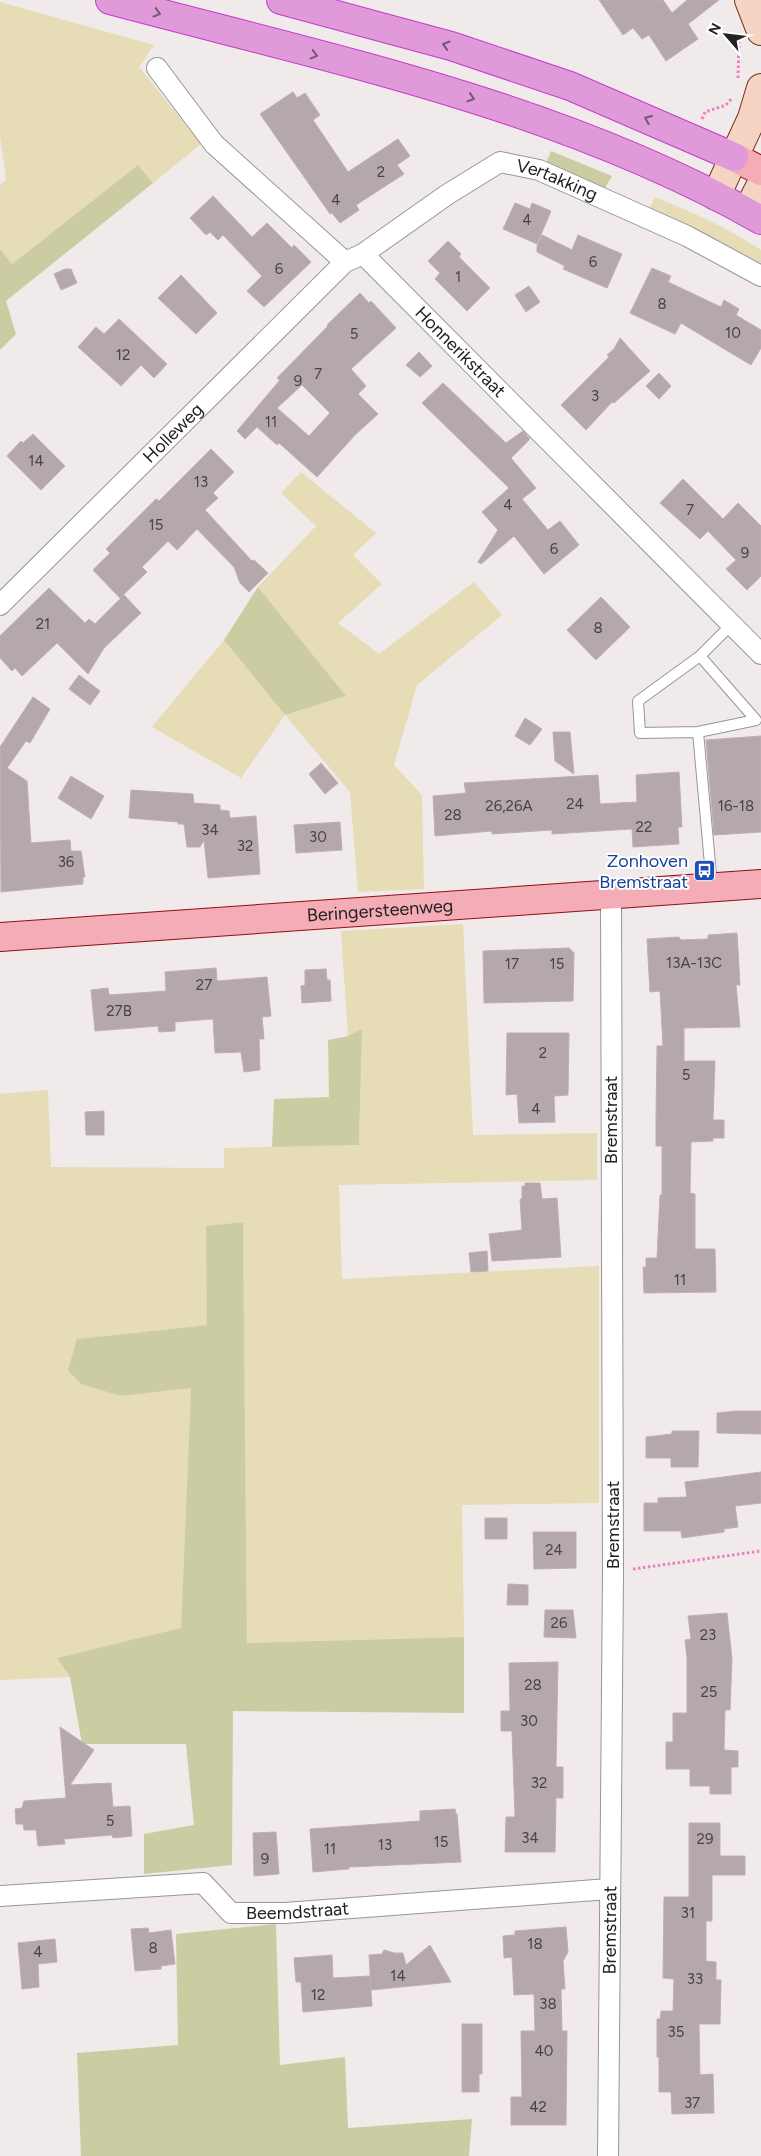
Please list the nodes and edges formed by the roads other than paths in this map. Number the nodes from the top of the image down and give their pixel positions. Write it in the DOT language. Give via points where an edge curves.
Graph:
graph roads {
  1 [pos="110,0"];
  2 [pos="281,0"];
  3 [pos="750,0"];
  4 [pos="750,35"];
  5 [pos="158,68"];
  6 [pos="744,89"];
  7 [pos="734,157"];
  8 [pos="761,171"];
  9 [pos="761,185"];
  10 [pos="716,196"];
  11 [pos="754,216"];
  12 [pos="354,258"];
  13 [pos="761,276"];
  14 [pos="0,605"];
  15 [pos="732,624"];
  16 [pos="759,648"];
  17 [pos="700,656"];
  18 [pos="698,732"];
  19 [pos="761,884"];
  20 [pos="712,887"];
  21 [pos="610,894"];
  22 [pos="0,937"];
  23 [pos="609,1889"];
  24 [pos="0,1896"];
  25 [pos="608,2156"];
  1 -- 10 [label="highway, one-way" via="436,87 561,128"];
  7 -- 2 [label="highway, one-way" via="570,86 451,46"];
  3 -- 4 [label="street"];
  5 -- 12 [label="street, Honnerikstraat" via="214,144"];
  6 -- 7 [label="street" via="752,118"];
  7 -- 8 [label="main road"];
  7 -- 10 [label="street"];
  9 -- 11 [label="street"];
  10 -- 11 [label="highway"];
  12 -- 13 [label="street, Vertakking" via="500,162 539,170 687,236"];
  12 -- 14 [label="street, Holleweg"];
  12 -- 15 [label="street, Honnerikstraat"];
  15 -- 16 [label="street, Honnerikstraat"];
  15 -- 17 [label="lane"];
  17 -- 18 [label="lane" via="756,720"];
  17 -- 18 [label="lane" via="638,701 640,733"];
  18 -- 20 [label="lane"];
  19 -- 20 [label="main road, Beringersteenweg"];
  20 -- 21 [label="main road, Beringersteenweg"];
  21 -- 22 [label="main road, Beringersteenweg"];
  21 -- 23 [label="street, Bremstraat" via="613,1572"];
  23 -- 24 [label="street, Beemdstraat" via="285,1913 231,1913 203,1883"];
  23 -- 25 [label="street, Bremstraat"];
}
